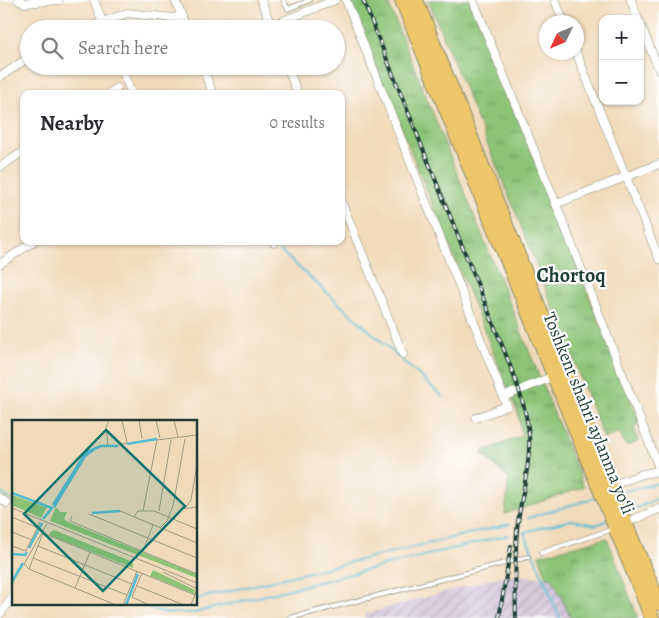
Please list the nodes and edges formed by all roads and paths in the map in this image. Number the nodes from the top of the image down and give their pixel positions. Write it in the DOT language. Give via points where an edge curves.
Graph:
graph roads {
  1 [pos="18,0"];
  2 [pos="59,0"];
  3 [pos="94,0"];
  4 [pos="175,0"];
  5 [pos="260,0"];
  6 [pos="283,0"];
  7 [pos="310,0"];
  8 [pos="335,0"];
  9 [pos="346,0"];
  10 [pos="402,0"];
  11 [pos="416,0"];
  12 [pos="473,0"];
  13 [pos="555,0"];
  14 [pos="631,0"];
  15 [pos="561,15"];
  16 [pos="637,15"];
  17 [pos="182,16"];
  18 [pos="101,20"];
  19 [pos="113,20"];
  20 [pos="184,20"];
  21 [pos="266,20"];
  22 [pos="287,20"];
  23 [pos="644,33"];
  24 [pos="579,60"];
  25 [pos="20,63"];
  26 [pos="659,70"];
  27 [pos="124,75"];
  28 [pos="206,75"];
  29 [pos="291,75"];
  30 [pos="0,77"];
  31 [pos="117,88"];
  32 [pos="114,90"];
  33 [pos="130,90"];
  34 [pos="211,90"];
  35 [pos="296,90"];
  36 [pos="20,154"];
  37 [pos="659,164"];
  38 [pos="0,167"];
  39 [pos="626,177"];
  40 [pos="556,204"];
  41 [pos="345,211"];
  42 [pos="28,245"];
  43 [pos="659,259"];
  44 [pos="0,264"];
  45 [pos="522,343"];
  46 [pos="403,354"];
  47 [pos="487,357"];
  48 [pos="554,376"];
  49 [pos="503,397"];
  50 [pos="476,418"];
  51 [pos="659,469"];
  52 [pos="608,490"];
  53 [pos="0,498"];
  54 [pos="8,503"];
  55 [pos="658,511"];
  56 [pos="619,523"];
  57 [pos="541,553"];
  58 [pos="528,557"];
  59 [pos="12,599"];
  60 [pos="659,603"];
  61 [pos="0,614"];
  62 [pos="290,618"];
  63 [pos="652,618"];
  1 -- 2 [label="street" via="25,3"];
  3 -- 18 [label="street"];
  4 -- 17 [label="street"];
  5 -- 21 [label="street"];
  6 -- 7 [label="lane" via="288,9"];
  8 -- 22 [label="street"];
  9 -- 47 [label="street"];
  10 -- 48 [label="highway, Toshkent shahri aylanma yoʻli"];
  11 -- 52 [label="highway, Toshkent shahri aylanma yoʻli"];
  12 -- 40 [label="street"];
  13 -- 15 [label="street"];
  14 -- 16 [label="street"];
  17 -- 19 [label="street" via="127,13"];
  17 -- 20 [label="street"];
  23 -- 26 [label="street"];
  24 -- 39 [label="street"];
  25 -- 30 [label="street"];
  27 -- 33 [label="street"];
  28 -- 34 [label="street"];
  29 -- 35 [label="street"];
  31 -- 32 [label="street"];
  36 -- 38 [label="street"];
  37 -- 39 [label="street"];
  39 -- 40 [label="street"];
  39 -- 43 [label="street"];
  40 -- 51 [label="street"];
  41 -- 46 [label="street"];
  42 -- 44 [label="street"];
  45 -- 47 [label="path"];
  47 -- 49 [label="street"];
  48 -- 49 [label="street"];
  48 -- 52 [label="highway, Toshkent shahri aylanma yoʻli"];
  49 -- 50 [label="street" via="507,406"];
  51 -- 52 [label="street"];
  52 -- 56 [label="highway, Toshkent shahri aylanma yoʻli"];
  53 -- 54 [label="street"];
  55 -- 56 [label="street"];
  56 -- 57 [label="lane"];
  56 -- 60 [label="highway, Toshkent shahri aylanma yoʻli"];
  56 -- 63 [label="highway, Toshkent shahri aylanma yoʻli"];
  58 -- 62 [label="lane"];
  59 -- 61 [label="street"];
}
